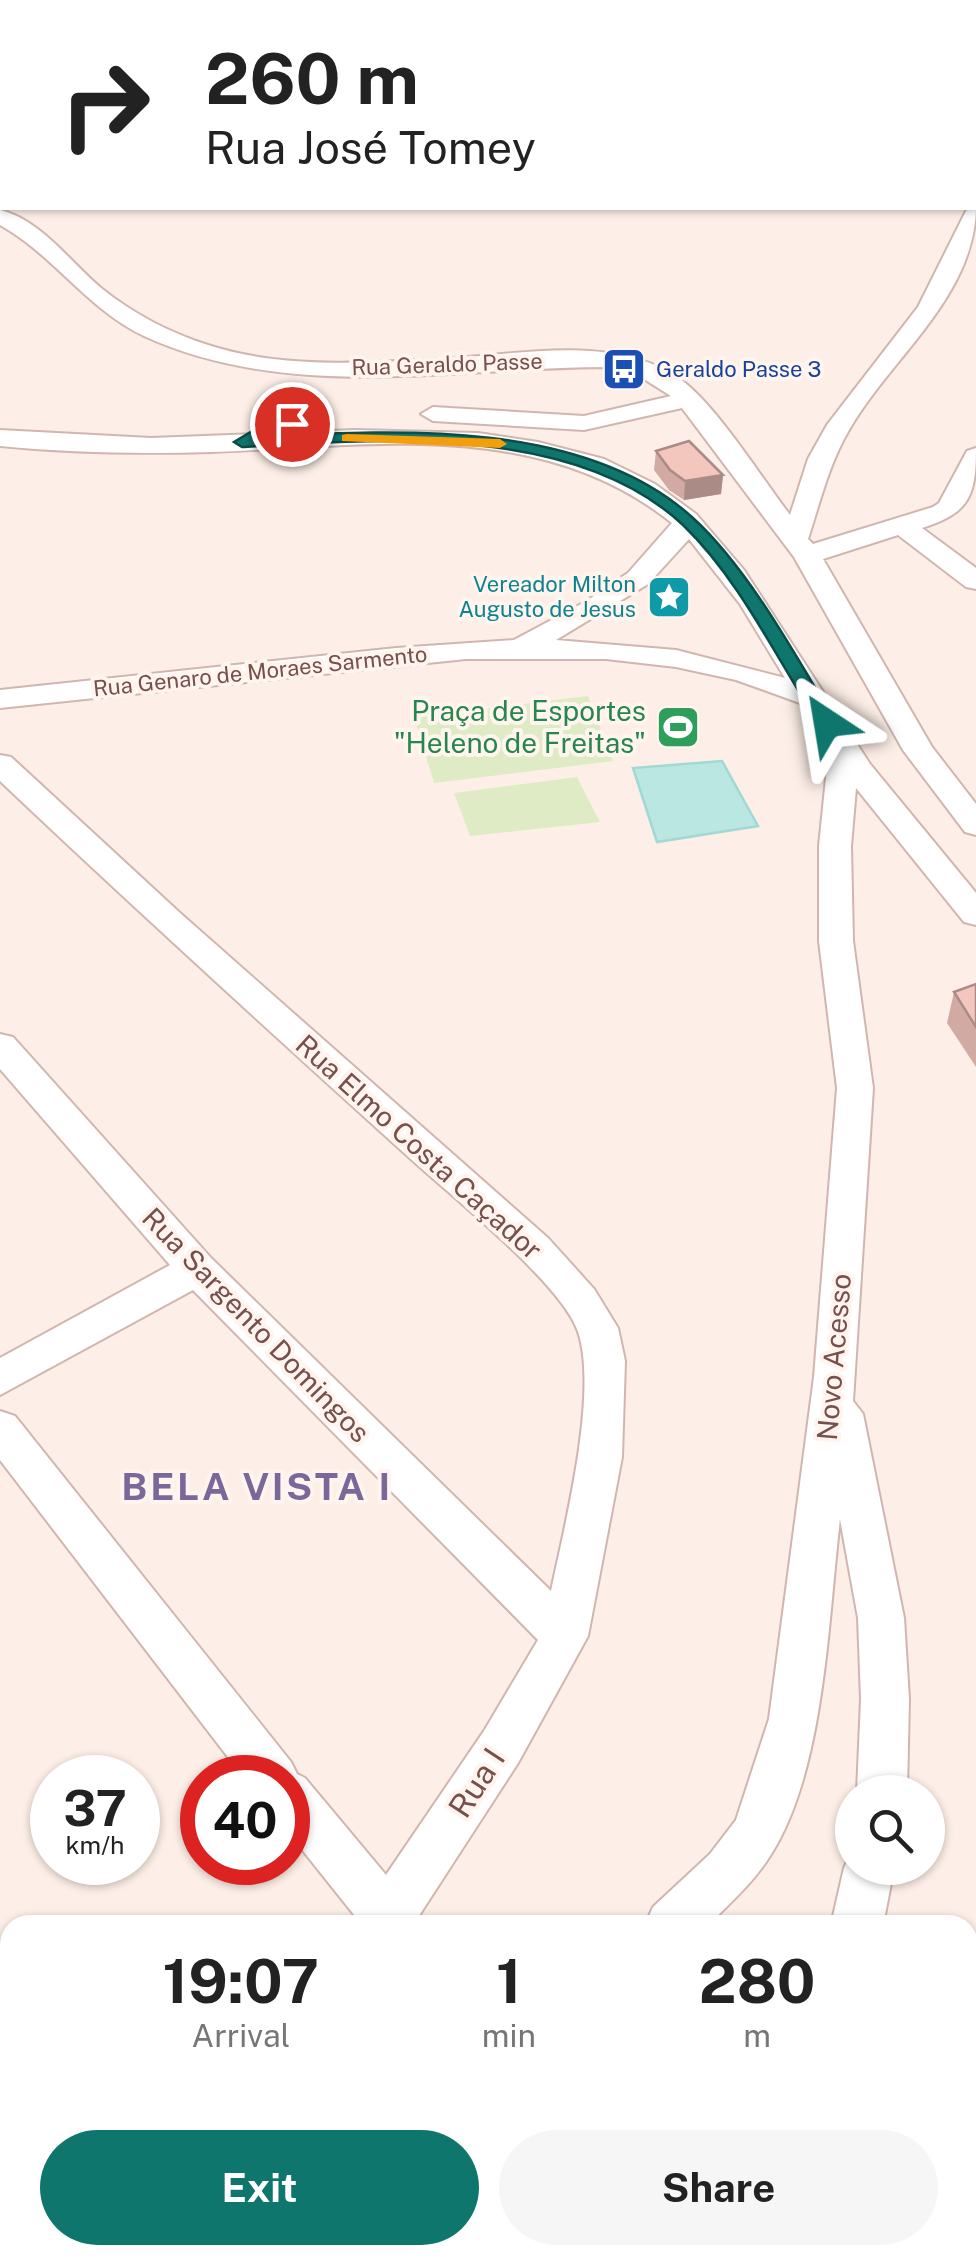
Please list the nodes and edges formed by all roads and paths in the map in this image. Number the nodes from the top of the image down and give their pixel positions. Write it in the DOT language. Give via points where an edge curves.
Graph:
graph roads {
  1 [pos="976,212"];
  2 [pos="0,216"];
  3 [pos="971,238"];
  4 [pos="688,399"];
  5 [pos="0,438"];
  6 [pos="242,442"];
  7 [pos="976,456"];
  8 [pos="963,510"];
  9 [pos="687,520"];
  10 [pos="905,528"];
  11 [pos="801,547"];
  12 [pos="976,580"];
  13 [pos="521,646"];
  14 [pos="810,697"];
  15 [pos="0,699"];
  16 [pos="844,749"];
  17 [pos="0,764"];
  18 [pos="948,794"];
  19 [pos="882,804"];
  20 [pos="976,825"];
  21 [pos="976,914"];
  22 [pos="0,1046"];
  23 [pos="197,1269"];
  24 [pos="835,1377"];
  25 [pos="0,1378"];
  26 [pos="0,1428"];
  27 [pos="564,1636"];
  28 [pos="256,1755"];
  29 [pos="883,1775"];
  30 [pos="310,1823"];
  31 [pos="865,1885"];
  32 [pos="381,1915"];
  33 [pos="391,1915"];
  34 [pos="681,1915"];
  35 [pos="859,1915"];
  1 -- 3 [label="street"];
  2 -- 4 [label="street, Rua Geraldo Passe" via="46,245 113,308 227,360 340,368 611,360 652,372"];
  3 -- 11 [label="street" via="922,321 839,425 821,459"];
  4 -- 6 [label="street" via="584,423 436,414 320,420 277,426"];
  4 -- 11 [label="street, Rua Geraldo Passe"];
  5 -- 6 [label="street" via="106,445"];
  6 -- 9 [label="street" via="440,439 540,450 624,479"];
  7 -- 8 [label="street"];
  8 -- 10 [label="street"];
  9 -- 13 [label="street, Rua Genaro de Moraes Sarmento" via="650,570"];
  9 -- 14 [label="street" via="771,630"];
  10 -- 11 [label="street"];
  10 -- 12 [label="street"];
  11 -- 18 [label="street, Rua Geraldo Passe"];
  13 -- 14 [label="street, Rua Genaro de Moraes Sarmento" via="617,651 700,665 773,681"];
  13 -- 15 [label="street, Rua Genaro de Moraes Sarmento"];
  14 -- 16 [label="street"];
  16 -- 19 [label="street"];
  16 -- 24 [label="street, Novo Acesso" via="836,941 855,1088"];
  17 -- 27 [label="street, Rua Elmo Costa Caçador" via="534,1248 580,1300 597,1328 604,1407"];
  18 -- 19 [label="street"];
  18 -- 20 [label="street, Rua Geraldo Passe"];
  19 -- 21 [label="street"];
  22 -- 23 [label="street, Rua Sargento Domingos"];
  23 -- 25 [label="street"];
  23 -- 27 [label="street, Rua Sargento Domingos"];
  24 -- 29 [label="street" via="880,1618"];
  24 -- 34 [label="street, Novo Acesso" via="793,1719 771,1798 754,1837"];
  26 -- 28 [label="street"];
  27 -- 33 [label="street, Rua I" via="501,1747"];
  30 -- 32 [label="street"];
  31 -- 35 [label="street"];
}
